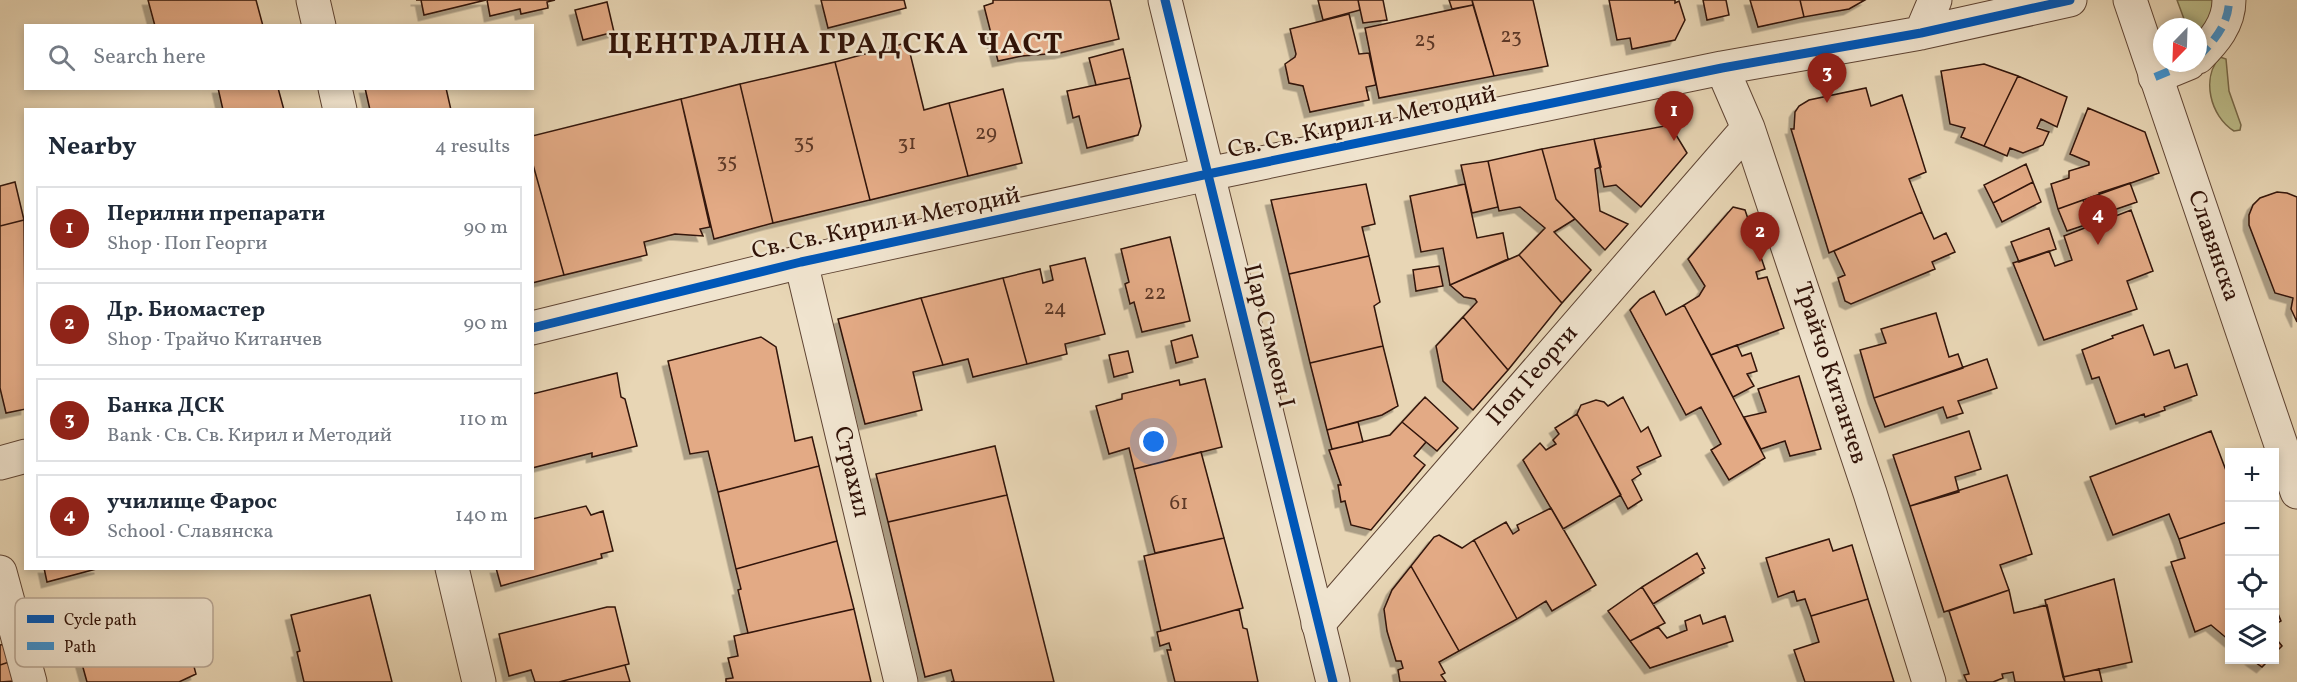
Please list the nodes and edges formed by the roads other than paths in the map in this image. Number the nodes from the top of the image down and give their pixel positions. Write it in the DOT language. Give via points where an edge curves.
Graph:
graph roads {
  1 [pos="313,0"];
  2 [pos="1166,0"];
  3 [pos="1935,0"];
  4 [pos="2070,0"];
  5 [pos="2130,0"];
  6 [pos="2229,0"];
  7 [pos="319,24"];
  8 [pos="1921,33"];
  9 [pos="2207,48"];
  10 [pos="1722,68"];
  11 [pos="2168,72"];
  12 [pos="2156,77"];
  13 [pos="335,90"];
  14 [pos="340,108"];
  15 [pos="1748,128"];
  16 [pos="1208,174"];
  17 [pos="801,262"];
  18 [pos="534,328"];
  19 [pos="24,457"];
  20 [pos="0,463"];
  21 [pos="2297,492"];
  22 [pos="452,570"];
  23 [pos="0,572"];
  24 [pos="1318,624"];
  25 [pos="15,627"];
  26 [pos="26,667"];
  27 [pos="30,682"];
  28 [pos="479,682"];
  29 [pos="900,682"];
  30 [pos="1333,682"];
  31 [pos="1929,682"];
  1 -- 7 [label="street"];
  2 -- 16 [label="street, Цар Симеон I"];
  3 -- 8 [label="street"];
  4 -- 8 [label="street, Св. Св. Кирил и Методий"];
  5 -- 12 [label="street, Славянска"];
  6 -- 9 [label="street" via="2218,36"];
  8 -- 10 [label="street, Св. Св. Кирил и Методий"];
  10 -- 15 [label="street, Трайчо Китанчев"];
  10 -- 16 [label="street, Св. Св. Кирил и Методий"];
  11 -- 12 [label="street"];
  12 -- 21 [label="street, Славянска"];
  13 -- 14 [label="street"];
  15 -- 24 [label="street, Поп Георги"];
  15 -- 31 [label="street, Трайчо Китанчев"];
  16 -- 17 [label="street, Св. Св. Кирил и Методий"];
  16 -- 24 [label="street, Цар Симеон I"];
  17 -- 18 [label="street, Св. Св. Кирил и Методий"];
  17 -- 29 [label="street, Страхил"];
  19 -- 20 [label="street"];
  22 -- 28 [label="street"];
  23 -- 25 [label="street"];
  24 -- 30 [label="street, Цар Симеон I"];
  26 -- 27 [label="street"];
}
